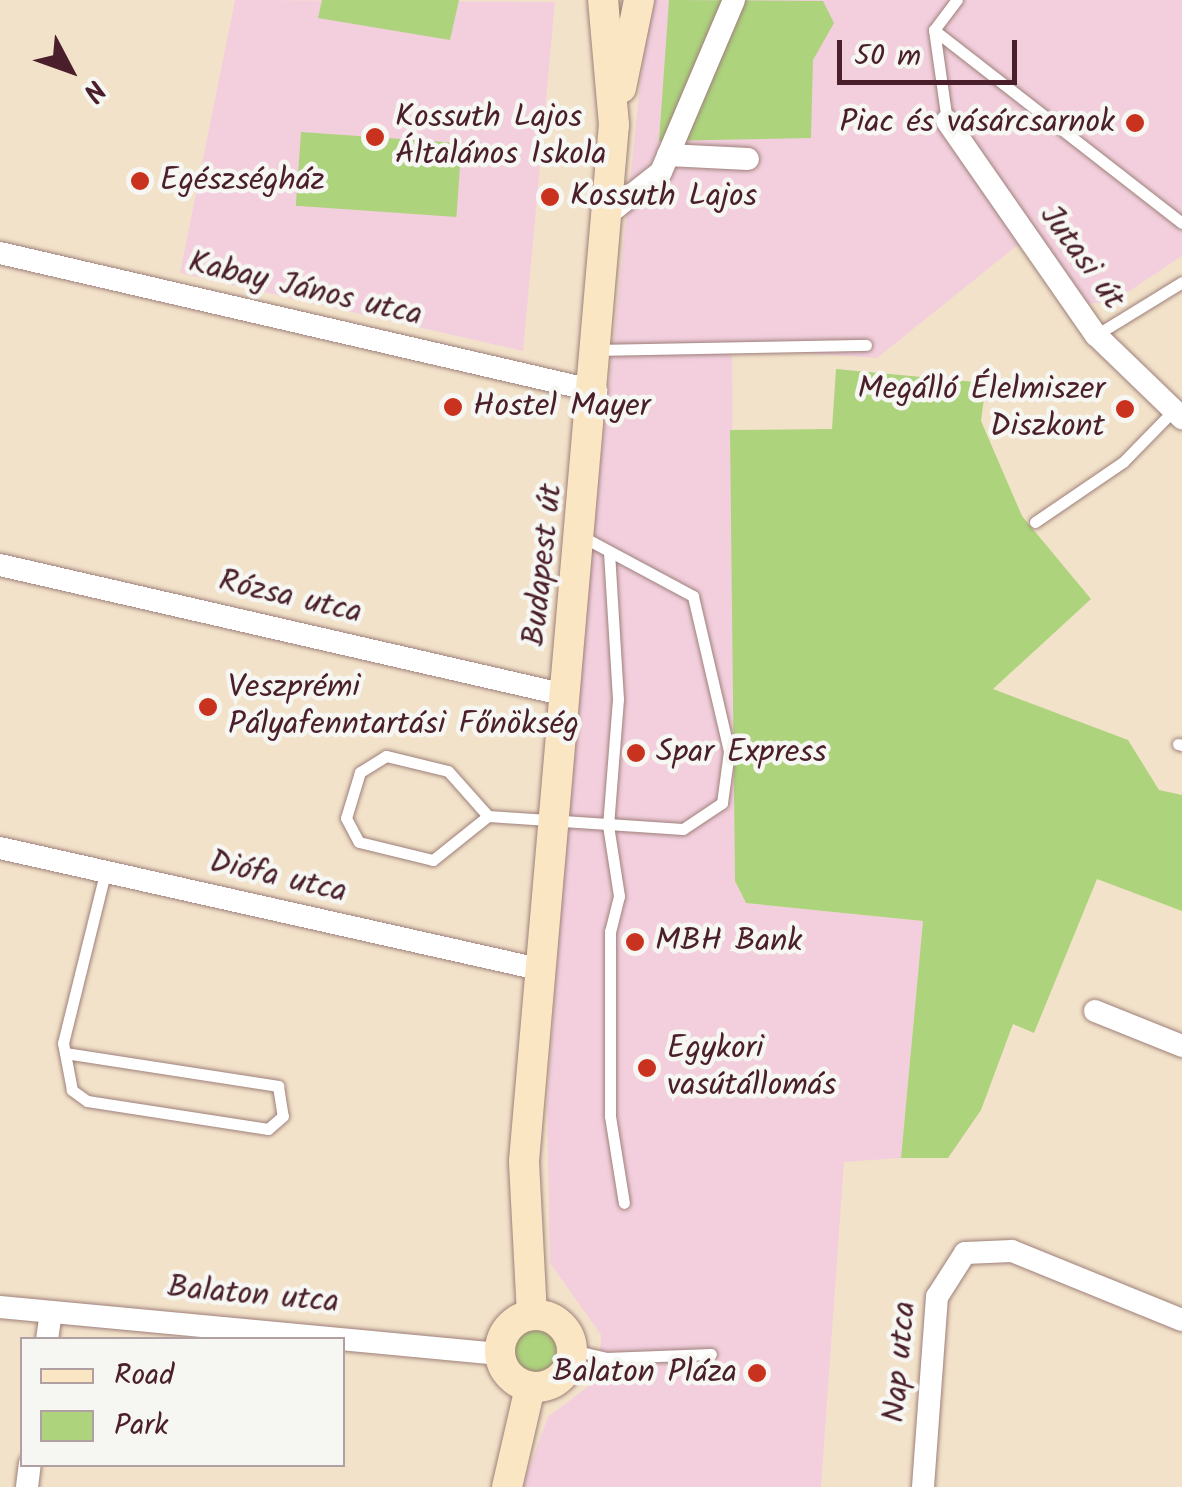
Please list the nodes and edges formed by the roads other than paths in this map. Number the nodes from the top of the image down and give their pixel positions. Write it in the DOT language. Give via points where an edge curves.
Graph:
graph roads {
  1 [pos="603,0"];
  2 [pos="638,0"];
  3 [pos="734,0"];
  4 [pos="957,0"];
  5 [pos="934,30"];
  6 [pos="948,120"];
  7 [pos="614,125"];
  8 [pos="668,155"];
  9 [pos="748,159"];
  10 [pos="609,213"];
  11 [pos="1182,223"];
  12 [pos="0,253"];
  13 [pos="1182,282"];
  14 [pos="1096,335"];
  15 [pos="866,345"];
  16 [pos="600,350"];
  17 [pos="596,391"];
  18 [pos="1177,414"];
  19 [pos="1036,522"];
  20 [pos="581,536"];
  21 [pos="609,552"];
  22 [pos="0,565"];
  23 [pos="566,695"];
  24 [pos="488,816"];
  25 [pos="554,824"];
  26 [pos="608,825"];
  27 [pos="0,848"];
  28 [pos="106,873"];
  29 [pos="543,970"];
  30 [pos="1096,1011"];
  31 [pos="1182,1046"];
  32 [pos="65,1053"];
  33 [pos="624,1203"];
  34 [pos="0,1307"];
  35 [pos="51,1312"];
  36 [pos="532,1315"];
  37 [pos="1182,1320"];
  38 [pos="47,1337"];
  39 [pos="318,1337"];
  40 [pos="345,1340"];
  41 [pos="572,1350"];
  42 [pos="500,1354"];
  43 [pos="711,1354"];
  44 [pos="530,1387"];
  45 [pos="507,1487"];
  46 [pos="924,1487"];
  1 -- 7 [label="main road, Budapest út"];
  2 -- 7 [label="main road"];
  3 -- 8 [label="street"];
  4 -- 5 [label="lane"];
  5 -- 6 [label="lane"];
  5 -- 11 [label="lane"];
  6 -- 14 [label="street, Jutasi út"];
  7 -- 10 [label="main road, Budapest út"];
  8 -- 9 [label="street"];
  8 -- 10 [label="street"];
  10 -- 16 [label="main road, Budapest út"];
  12 -- 17 [label="street, Kabay János utca"];
  13 -- 14 [label="lane"];
  14 -- 18 [label="street, Jutasi út"];
  15 -- 16 [label="lane"];
  16 -- 17 [label="main road, Budapest út"];
  17 -- 20 [label="main road, Budapest út"];
  18 -- 19 [label="lane" via="1123,462"];
  20 -- 21 [label="lane"];
  20 -- 23 [label="main road, Budapest út"];
  21 -- 26 [label="lane" via="618,699"];
  21 -- 26 [label="lane" via="693,596 730,751 722,803 702,822 660,831"];
  22 -- 23 [label="street, Rózsa utca"];
  23 -- 25 [label="main road, Budapest út"];
  24 -- 24 [label="lane" via="433,860 358,842 346,818 360,772 386,756 448,771"];
  24 -- 25 [label="lane"];
  25 -- 26 [label="lane"];
  25 -- 29 [label="main road, Budapest út"];
  26 -- 33 [label="lane" via="619,896 610,932 610,1116"];
  27 -- 28 [label="street, Diófa utca"];
  28 -- 29 [label="street, Diófa utca"];
  28 -- 32 [label="lane"];
  29 -- 36 [label="main road, Budapest út" via="524,1160"];
  30 -- 31 [label="street"];
  32 -- 32 [label="lane" via="72,1090 86,1101 268,1129 283,1116 278,1086"];
  34 -- 35 [label="street, Balaton utca"];
  35 -- 38 [label="street"];
  35 -- 39 [label="street, Balaton utca"];
  36 -- 41 [label="main road" via="560,1324"];
  36 -- 42 [label="main road" via="512,1324"];
  37 -- 46 [label="street, Nap utca" via="1012,1251 964,1253 938,1297"];
  40 -- 42 [label="street, Balaton utca"];
  41 -- 43 [label="lane" via="606,1358"];
  41 -- 44 [label="main road" via="554,1382"];
  42 -- 44 [label="main road" via="509,1375"];
  44 -- 45 [label="main road"];
}
